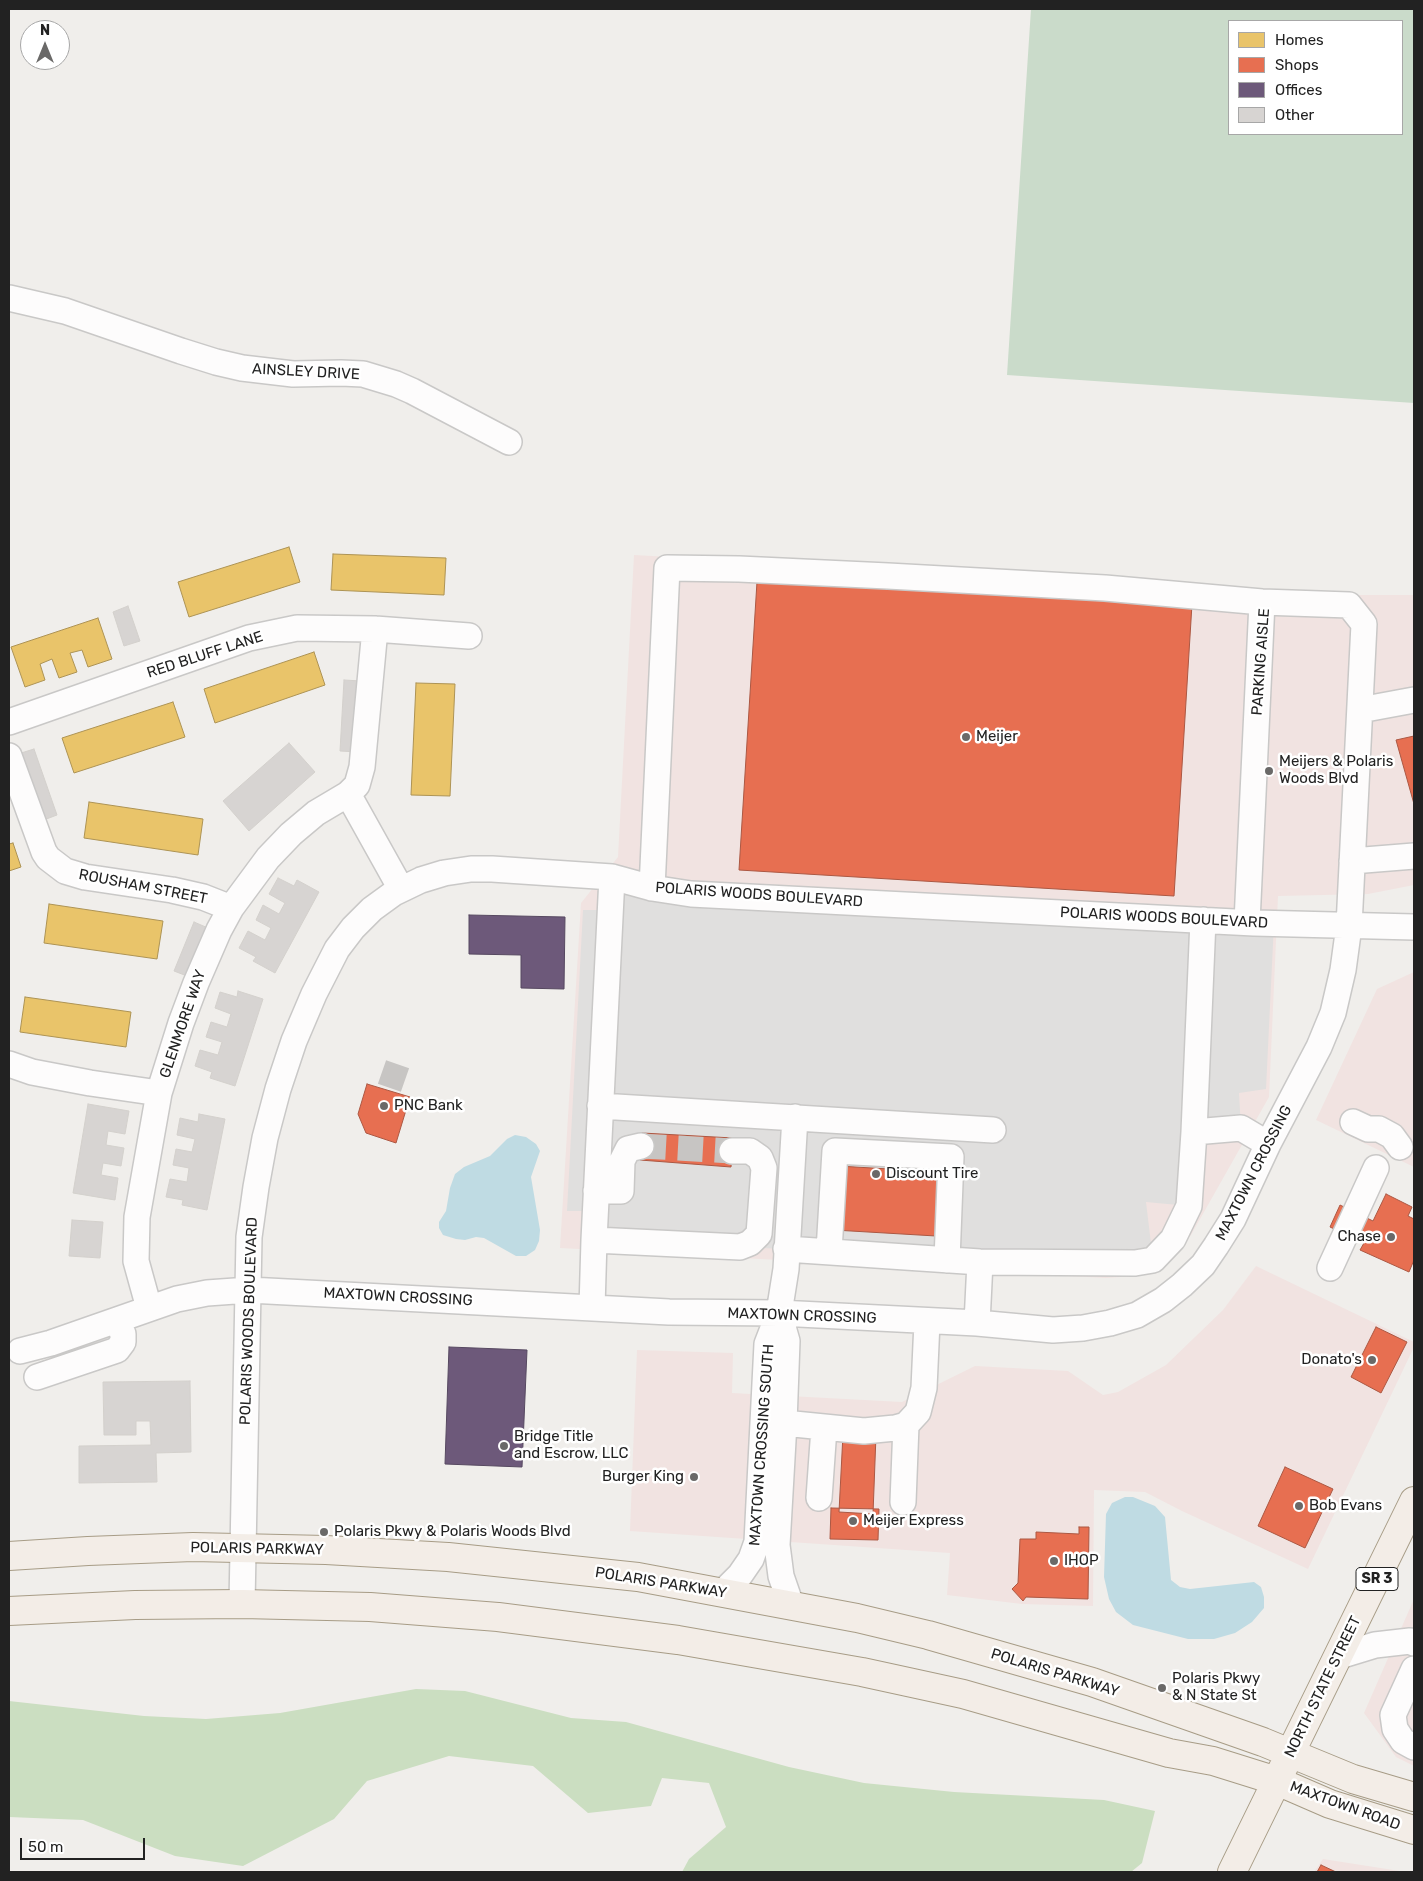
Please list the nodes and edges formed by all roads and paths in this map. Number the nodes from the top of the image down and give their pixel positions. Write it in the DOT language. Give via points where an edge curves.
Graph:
graph roads {
  1 [pos="9,298"];
  2 [pos="509,442"];
  3 [pos="1262,602"];
  4 [pos="374,629"];
  5 [pos="469,636"];
  6 [pos="1414,700"];
  7 [pos="1360,710"];
  8 [pos="9,722"];
  9 [pos="9,756"];
  10 [pos="348,794"];
  11 [pos="1414,856"];
  12 [pos="1352,861"];
  13 [pos="612,877"];
  14 [pos="652,888"];
  15 [pos="401,889"];
  16 [pos="231,908"];
  17 [pos="1203,920"];
  18 [pos="1247,922"];
  19 [pos="1410,925"];
  20 [pos="1349,926"];
  21 [pos="9,1064"];
  22 [pos="159,1092"];
  23 [pos="600,1106"];
  24 [pos="795,1117"];
  25 [pos="846,1120"];
  26 [pos="1361,1125"];
  27 [pos="994,1130"];
  28 [pos="1194,1132"];
  29 [pos="1268,1144"];
  30 [pos="641,1146"];
  31 [pos="844,1150"];
  32 [pos="1407,1150"];
  33 [pos="732,1151"];
  34 [pos="1376,1168"];
  35 [pos="596,1191"];
  36 [pos="594,1240"];
  37 [pos="786,1249"];
  38 [pos="829,1251"];
  39 [pos="947,1260"];
  40 [pos="980,1262"];
  41 [pos="1330,1268"];
  42 [pos="248,1290"];
  43 [pos="149,1308"];
  44 [pos="592,1308"];
  45 [pos="779,1313"];
  46 [pos="117,1320"];
  47 [pos="928,1322"];
  48 [pos="977,1323"];
  49 [pos="20,1351"];
  50 [pos="36,1377"];
  51 [pos="784,1423"];
  52 [pos="906,1425"];
  53 [pos="824,1428"];
  54 [pos="819,1498"];
  55 [pos="903,1502"];
  56 [pos="1414,1502"];
  57 [pos="244,1548"];
  58 [pos="9,1556"];
  59 [pos="723,1592"];
  60 [pos="242,1604"];
  61 [pos="792,1605"];
  62 [pos="9,1611"];
  63 [pos="1413,1639"];
  64 [pos="1339,1656"];
  65 [pos="1414,1670"];
  66 [pos="1414,1747"];
  67 [pos="1290,1754"];
  68 [pos="1276,1781"];
  69 [pos="1414,1797"];
  70 [pos="1414,1830"];
  71 [pos="1232,1872"];
  1 -- 2 [label="street, AINSLEY DRIVE" via="65,310 198,357 242,368 293,374 363,374 412,391"];
  3 -- 7 [label="street, PARKING AISLE" via="1349,605 1364,624"];
  3 -- 14 [label="street" via="1105,588 739,568 666,568"];
  3 -- 18 [label="street, PARKING AISLE"];
  4 -- 5 [label="street, RED BLUFF LANE"];
  4 -- 8 [label="street, RED BLUFF LANE" via="297,628 249,638"];
  4 -- 10 [label="street, GLENMORE WAY" via="362,767 357,785"];
  6 -- 7 [label="street"];
  7 -- 12 [label="street, PARKING AISLE"];
  9 -- 16 [label="street, ROUSHAM STREET" via="44,852 65,871 196,895"];
  10 -- 15 [label="street"];
  10 -- 16 [label="street, GLENMORE WAY" via="316,813 291,834 268,858"];
  11 -- 12 [label="street"];
  12 -- 20 [label="street, PARKING AISLE"];
  13 -- 14 [label="street, POLARIS WOODS BOULEVARD"];
  13 -- 15 [label="street, POLARIS WOODS BOULEVARD" via="471,869 444,873"];
  13 -- 23 [label="street"];
  14 -- 17 [label="street, POLARIS WOODS BOULEVARD" via="691,894"];
  15 -- 42 [label="street, POLARIS WOODS BOULEVARD" via="372,909 337,949 294,1041 278,1089 257,1179 249,1237"];
  16 -- 22 [label="street, GLENMORE WAY" via="196,983"];
  17 -- 18 [label="street, POLARIS WOODS BOULEVARD"];
  17 -- 28 [label="street"];
  18 -- 20 [label="street, POLARIS WOODS BOULEVARD"];
  19 -- 20 [label="street, POLARIS WOODS BOULEVARD"];
  20 -- 29 [label="street, MAXTOWN CROSSING" via="1333,1013 1319,1047"];
  21 -- 22 [label="street" via="32,1072 90,1083"];
  22 -- 43 [label="street, GLENMORE WAY" via="137,1217 136,1261"];
  23 -- 24 [label="street"];
  23 -- 35 [label="street"];
  24 -- 25 [label="street"];
  24 -- 37 [label="street"];
  25 -- 27 [label="street"];
  25 -- 31 [label="street"];
  26 -- 32 [label="street" via="1387,1144"];
  28 -- 29 [label="street" via="1241,1128"];
  28 -- 40 [label="street" via="1189,1206 1173,1239 1153,1260 1135,1263"];
  29 -- 48 [label="street, MAXTOWN CROSSING" via="1234,1219 1216,1246 1203,1265 1163,1300 1137,1314 1084,1328 1053,1330"];
  30 -- 35 [label="street" via="628,1149 622,1161 621,1192"];
  31 -- 38 [label="street" via="835,1151"];
  31 -- 39 [label="street" via="951,1157"];
  33 -- 36 [label="street" via="750,1151 760,1158 764,1168 759,1234 750,1243 740,1247"];
  34 -- 41 [label="street"];
  35 -- 36 [label="street"];
  36 -- 44 [label="street"];
  37 -- 38 [label="street"];
  37 -- 45 [label="street"];
  38 -- 39 [label="street"];
  39 -- 40 [label="street"];
  40 -- 48 [label="street"];
  42 -- 43 [label="street, MAXTOWN CROSSING" via="207,1293"];
  42 -- 44 [label="street, MAXTOWN CROSSING"];
  42 -- 57 [label="street, POLARIS WOODS BOULEVARD"];
  43 -- 46 [label="street, MAXTOWN CROSSING"];
  44 -- 45 [label="street, MAXTOWN CROSSING"];
  45 -- 47 [label="street, MAXTOWN CROSSING"];
  45 -- 51 [label="street, MAXTOWN CROSSING SOUTH" via="787,1341"];
  45 -- 59 [label="street, MAXTOWN CROSSING SOUTH" via="767,1344 757,1542 751,1559"];
  46 -- 49 [label="street, MAXTOWN CROSSING"];
  46 -- 50 [label="street" via="123,1342 117,1350"];
  47 -- 48 [label="street, MAXTOWN CROSSING"];
  47 -- 52 [label="street" via="924,1388 918,1412"];
  51 -- 53 [label="street"];
  51 -- 61 [label="street, MAXTOWN CROSSING SOUTH" via="777,1545 781,1576"];
  52 -- 53 [label="street" via="864,1431"];
  52 -- 55 [label="street"];
  53 -- 54 [label="street"];
  56 -- 64 [label="main road, NORTH STATE STREET / SR 3"];
  57 -- 58 [label="main road, POLARIS PARKWAY"];
  57 -- 59 [label="main road, POLARIS PARKWAY" via="448,1557 638,1577"];
  57 -- 60 [label="street, POLARIS WOODS BOULEVARD"];
  59 -- 61 [label="main road, POLARIS PARKWAY"];
  60 -- 62 [label="main road"];
  60 -- 68 [label="main road" via="370,1607 498,1617 755,1652 962,1694"];
  61 -- 67 [label="main road, POLARIS PARKWAY" via="928,1635 1092,1682"];
  63 -- 64 [label="street" via="1375,1645"];
  64 -- 67 [label="main road, NORTH STATE STREET / SR 3"];
  65 -- 66 [label="street" via="1393,1715 1394,1729 1403,1741"];
  67 -- 68 [label="main road, NORTH STATE STREET / SR 3"];
  67 -- 69 [label="main road, MAXTOWN ROAD" via="1353,1779"];
  68 -- 70 [label="main road, MAXTOWN ROAD" via="1330,1804"];
  68 -- 71 [label="main road, NORTH STATE STREET / SR 3"];
}
